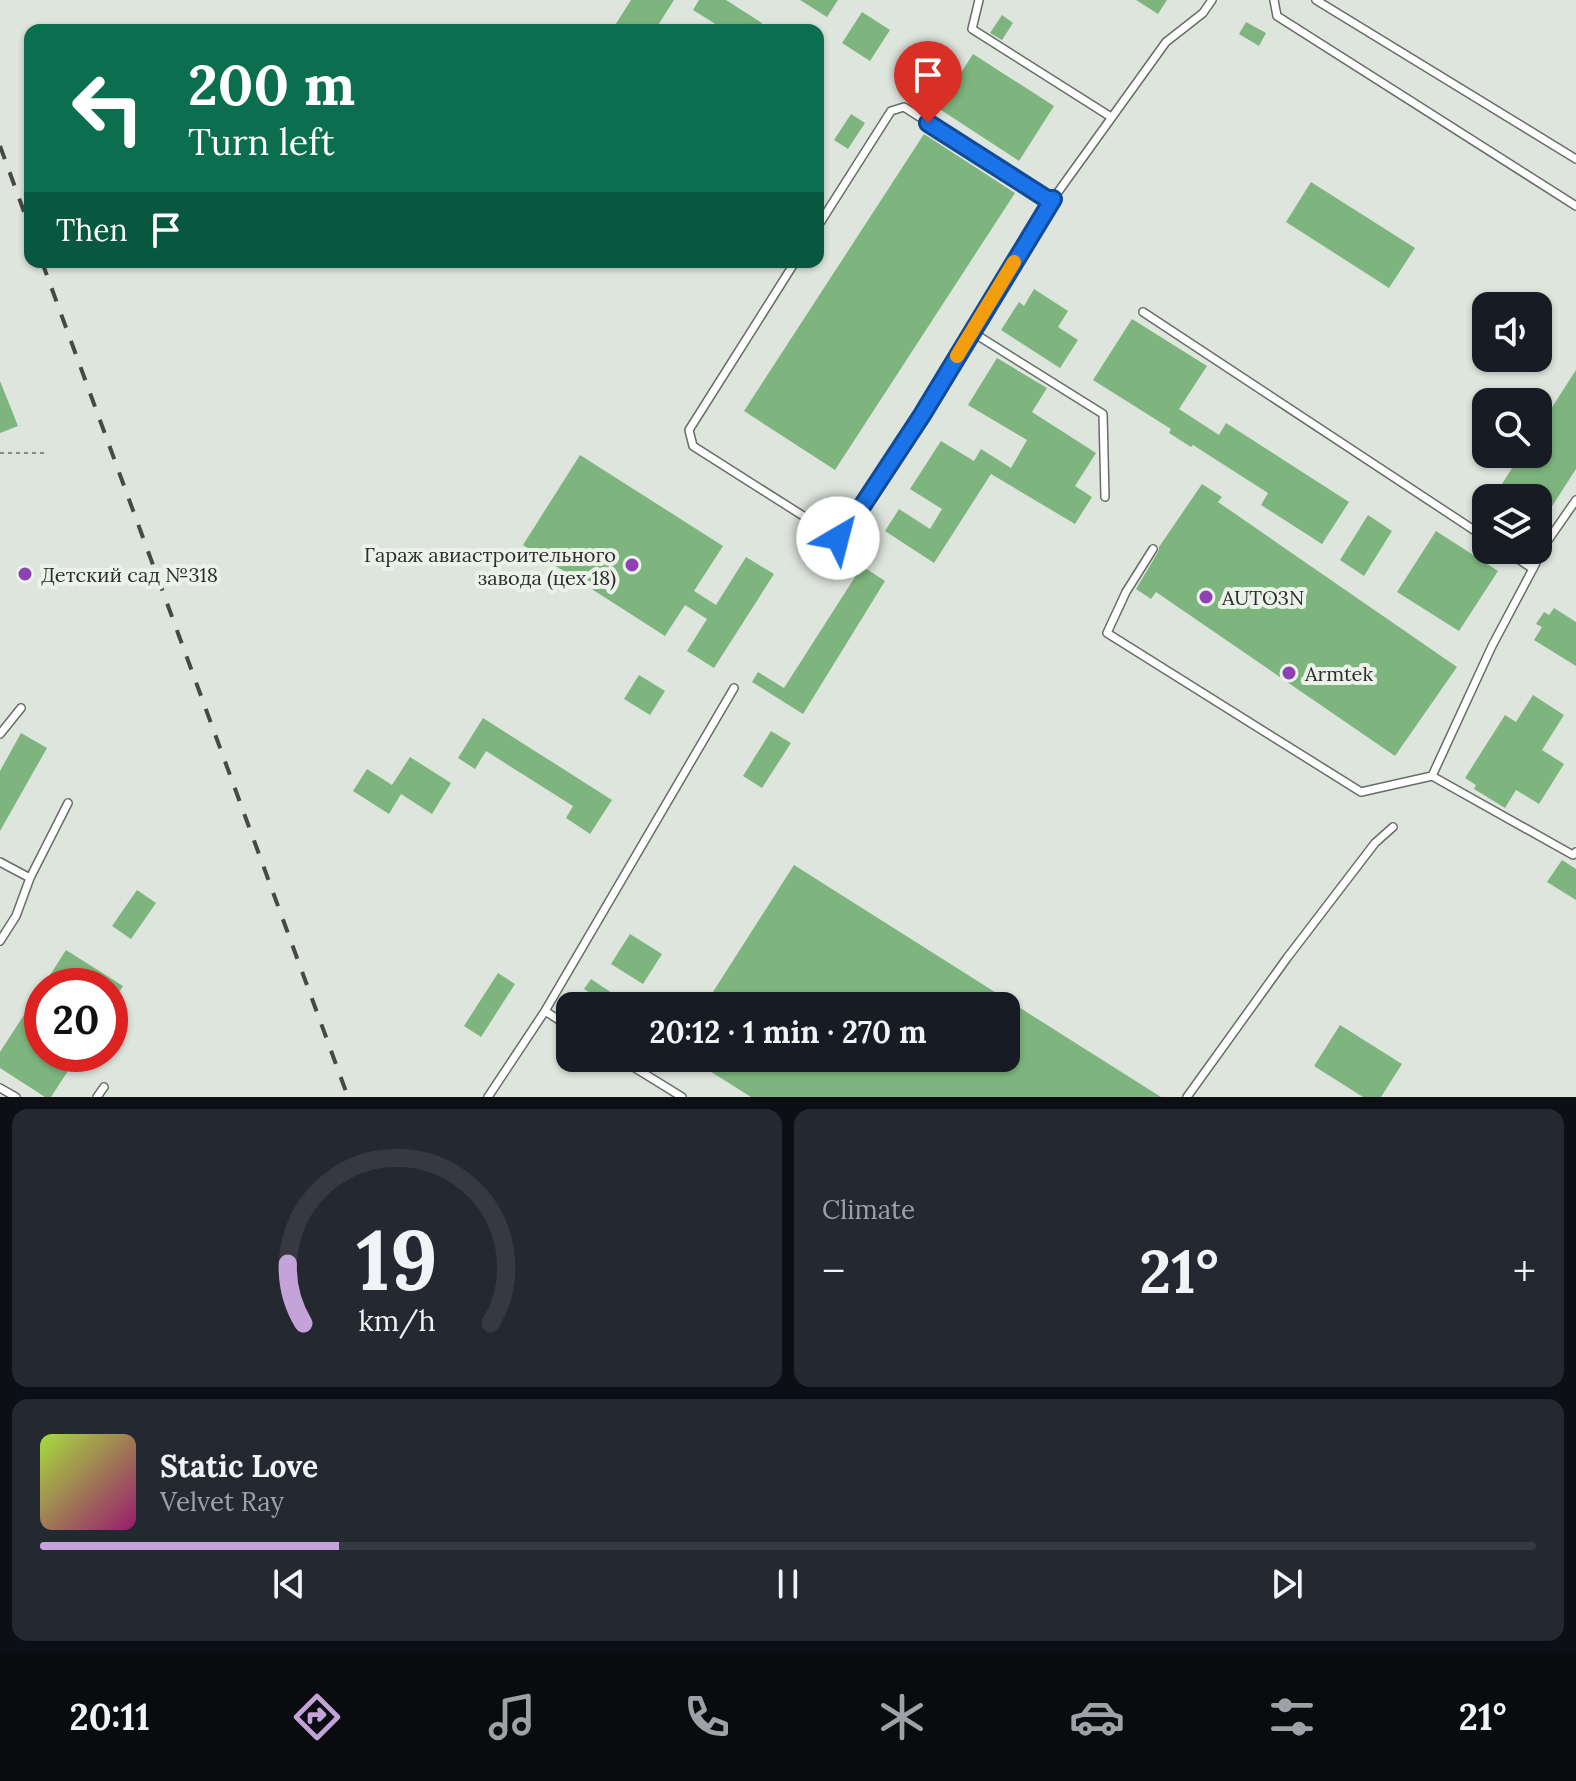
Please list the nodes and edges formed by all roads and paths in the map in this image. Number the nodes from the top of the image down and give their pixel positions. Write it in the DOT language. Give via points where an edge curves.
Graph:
graph roads {
  1 [pos="979,0"];
  2 [pos="1212,0"];
  3 [pos="1274,0"];
  4 [pos="1316,0"];
  5 [pos="1111,117"];
  6 [pos="1576,159"];
  7 [pos="1053,199"];
  8 [pos="1576,206"];
  9 [pos="824,217"];
  10 [pos="791,268"];
  11 [pos="1143,312"];
  12 [pos="972,332"];
  13 [pos="0,453"];
  14 [pos="44,453"];
  15 [pos="1105,497"];
  16 [pos="1576,500"];
  17 [pos="1472,529"];
  18 [pos="1153,549"];
  19 [pos="1526,564"];
  20 [pos="1533,569"];
  21 [pos="734,688"];
  22 [pos="21,708"];
  23 [pos="0,734"];
  24 [pos="1432,776"];
  25 [pos="68,803"];
  26 [pos="1393,827"];
  27 [pos="1576,852"];
  28 [pos="0,862"];
  29 [pos="30,878"];
  30 [pos="0,941"];
  31 [pos="545,1011"];
  32 [pos="556,1018"];
  33 [pos="642,1072"];
  34 [pos="104,1087"];
  35 [pos="0,1088"];
  36 [pos="16,1097"];
  37 [pos="97,1097"];
  38 [pos="488,1097"];
  39 [pos="682,1097"];
  40 [pos="1187,1097"];
  1 -- 5 [label="lane" via="972,29"];
  2 -- 5 [label="lane" via="1166,42"];
  3 -- 8 [label="lane" via="1277,16"];
  4 -- 6 [label="lane"];
  5 -- 7 [label="lane"];
  7 -- 9 [label="lane" via="904,107 891,111"];
  7 -- 12 [label="lane"];
  10 -- 12 [label="lane" via="689,430 693,446 838,538"];
  11 -- 17 [label="lane"];
  12 -- 15 [label="lane" via="1103,414"];
  13 -- 14 [label="path"];
  16 -- 20 [label="lane"];
  18 -- 24 [label="lane" via="1107,633 1361,792"];
  19 -- 20 [label="lane"];
  20 -- 24 [label="lane"];
  21 -- 31 [label="lane"];
  22 -- 23 [label="lane"];
  24 -- 27 [label="lane" via="1573,855"];
  25 -- 29 [label="lane"];
  26 -- 40 [label="lane" via="1287,958"];
  28 -- 29 [label="lane"];
  29 -- 30 [label="lane"];
  31 -- 32 [label="lane"];
  31 -- 38 [label="lane"];
  33 -- 39 [label="lane"];
  34 -- 37 [label="lane"];
  35 -- 36 [label="lane"];
}
